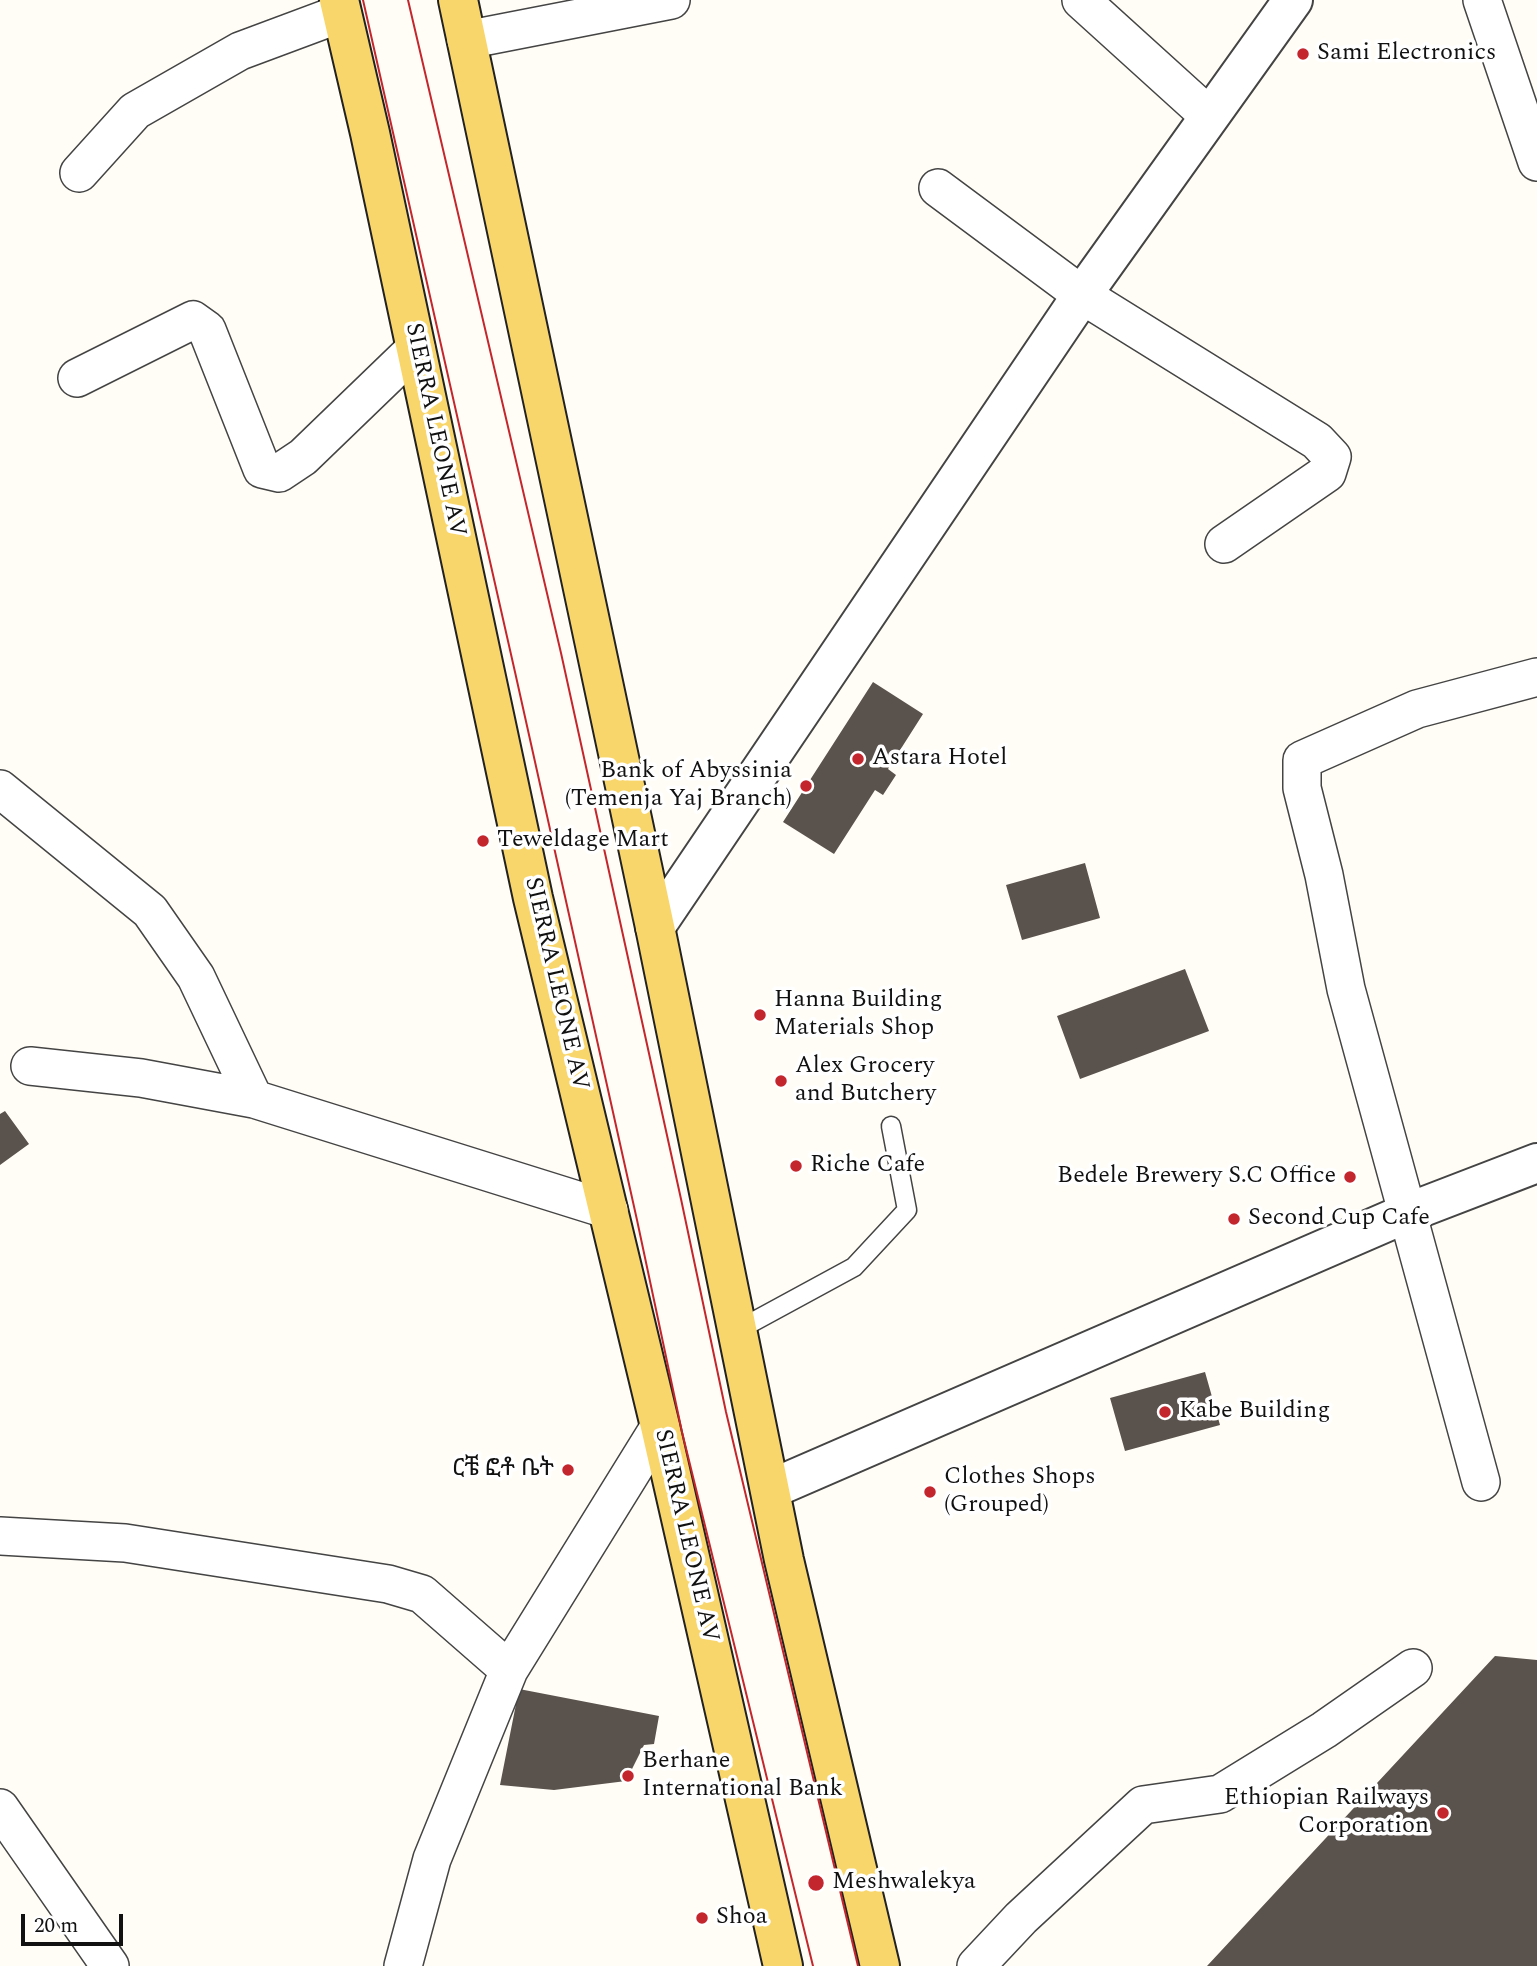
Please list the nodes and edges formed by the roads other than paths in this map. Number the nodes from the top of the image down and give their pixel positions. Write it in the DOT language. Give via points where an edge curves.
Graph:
graph roads {
  1 [pos="458,0"];
  2 [pos="671,0"];
  3 [pos="1081,0"];
  4 [pos="1293,0"];
  5 [pos="1482,0"];
  6 [pos="340,6"];
  7 [pos="466,40"];
  8 [pos="1209,116"];
  9 [pos="1537,162"];
  10 [pos="79,173"];
  11 [pos="938,188"];
  12 [pos="1083,295"];
  13 [pos="416,348"];
  14 [pos="78,378"];
  15 [pos="1224,544"];
  16 [pos="1537,677"];
  17 [pos="0,789"];
  18 [pos="655,927"];
  19 [pos="30,1066"];
  20 [pos="254,1099"];
  21 [pos="891,1126"];
  22 [pos="1537,1163"];
  23 [pos="609,1210"];
  24 [pos="1407,1213"];
  25 [pos="738,1330"];
  26 [pos="660,1426"];
  27 [pos="1481,1482"];
  28 [pos="771,1489"];
  29 [pos="0,1536"];
  30 [pos="1413,1668"];
  31 [pos="509,1670"];
  32 [pos="0,1808"];
  33 [pos="110,1966"];
  34 [pos="403,1966"];
  35 [pos="783,1966"];
  36 [pos="880,1966"];
  37 [pos="976,1966"];
  1 -- 7 [label="main road"];
  2 -- 7 [label="street"];
  3 -- 8 [label="street"];
  4 -- 8 [label="street"];
  5 -- 9 [label="street"];
  6 -- 10 [label="street" via="240,51 135,111"];
  6 -- 13 [label="main road, SIERRA LEONE AV"];
  7 -- 18 [label="main road"];
  8 -- 12 [label="street"];
  11 -- 12 [label="street"];
  12 -- 15 [label="street" via="1318,441 1332,457 1327,473"];
  12 -- 18 [label="street"];
  13 -- 14 [label="street" via="303,457 279,473 262,469 207,330 193,320"];
  13 -- 23 [label="main road, SIERRA LEONE AV" via="533,898"];
  16 -- 24 [label="street" via="1417,709 1301,760 1301,788 1346,989"];
  17 -- 20 [label="street" via="149,911 196,977"];
  18 -- 25 [label="main road"];
  19 -- 20 [label="street" via="141,1078"];
  20 -- 23 [label="street"];
  21 -- 25 [label="lane" via="907,1210 854,1267"];
  22 -- 24 [label="street"];
  23 -- 26 [label="main road, SIERRA LEONE AV"];
  24 -- 27 [label="street"];
  24 -- 28 [label="street"];
  25 -- 28 [label="main road"];
  26 -- 31 [label="street"];
  26 -- 35 [label="main road, SIERRA LEONE AV"];
  28 -- 36 [label="main road"];
  29 -- 31 [label="street" via="125,1543 388,1584 422,1594"];
  30 -- 37 [label="street" via="1220,1794 1143,1805"];
  31 -- 34 [label="street" via="432,1859"];
  32 -- 33 [label="street"];
}
